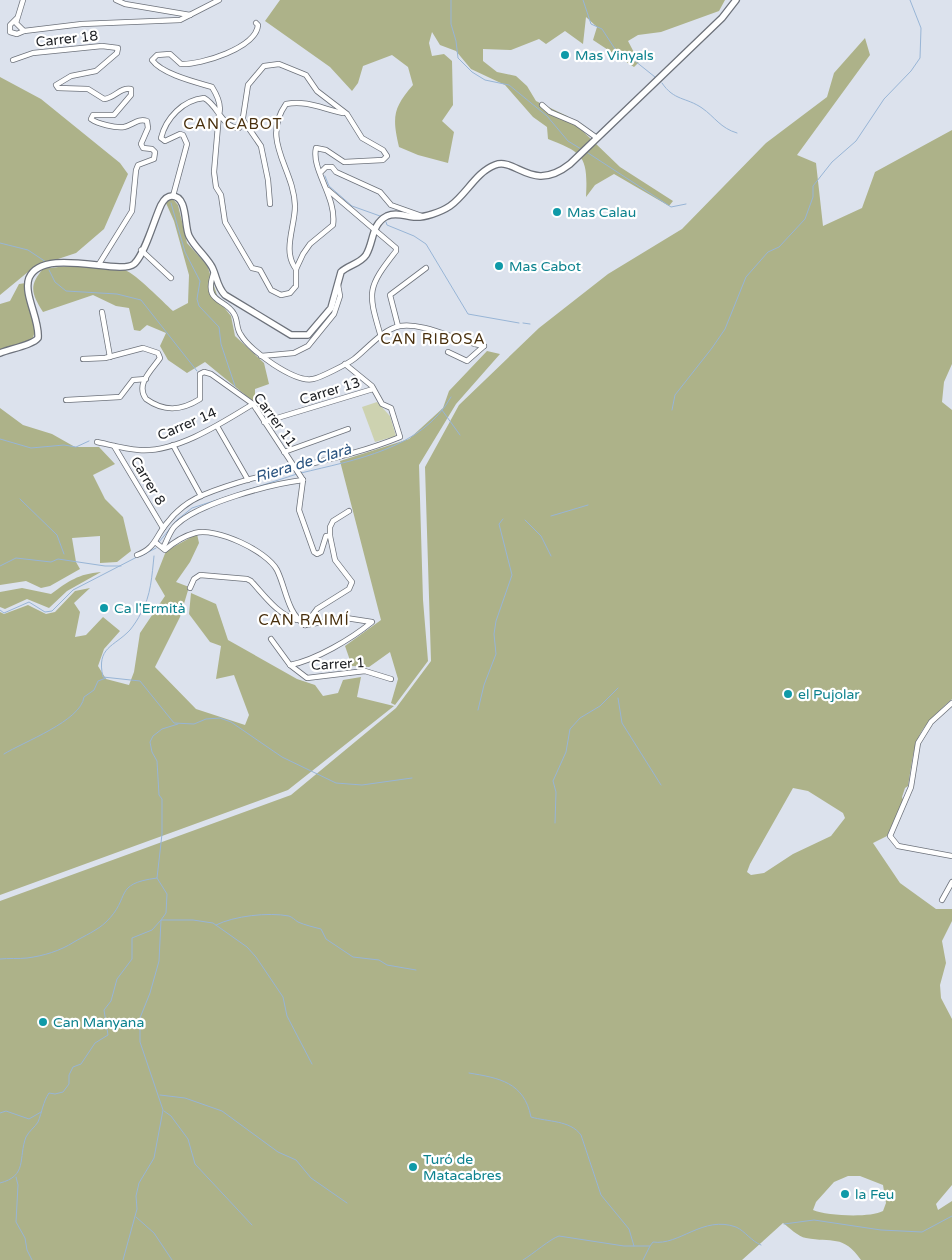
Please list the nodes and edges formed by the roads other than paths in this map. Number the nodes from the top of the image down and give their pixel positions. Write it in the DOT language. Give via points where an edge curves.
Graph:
graph roads {
  1 [pos="23,0"];
  2 [pos="116,0"];
  3 [pos="219,0"];
  4 [pos="736,0"];
  5 [pos="190,15"];
  6 [pos="16,19"];
  7 [pos="256,23"];
  8 [pos="24,31"];
  9 [pos="14,60"];
  10 [pos="542,105"];
  11 [pos="220,114"];
  12 [pos="347,114"];
  13 [pos="243,120"];
  14 [pos="597,138"];
  15 [pos="321,172"];
  16 [pos="327,189"];
  17 [pos="173,196"];
  18 [pos="270,204"];
  19 [pos="423,216"];
  20 [pos="374,231"];
  21 [pos="142,250"];
  22 [pos="99,264"];
  23 [pos="426,268"];
  24 [pos="296,269"];
  25 [pos="214,272"];
  26 [pos="171,278"];
  27 [pos="337,281"];
  28 [pos="102,312"];
  29 [pos="398,326"];
  30 [pos="381,337"];
  31 [pos="448,352"];
  32 [pos="0,354"];
  33 [pos="261,356"];
  34 [pos="110,357"];
  35 [pos="83,359"];
  36 [pos="345,364"];
  37 [pos="146,379"];
  38 [pos="373,389"];
  39 [pos="66,400"];
  40 [pos="253,404"];
  41 [pos="264,422"];
  42 [pos="217,426"];
  43 [pos="348,429"];
  44 [pos="97,442"];
  45 [pos="173,445"];
  46 [pos="114,446"];
  47 [pos="284,452"];
  48 [pos="294,467"];
  49 [pos="248,480"];
  50 [pos="303,480"];
  51 [pos="201,496"];
  52 [pos="349,511"];
  53 [pos="163,528"];
  54 [pos="330,536"];
  55 [pos="154,542"];
  56 [pos="163,548"];
  57 [pos="137,555"];
  58 [pos="190,588"];
  59 [pos="298,620"];
  60 [pos="305,625"];
  61 [pos="271,639"];
  62 [pos="290,664"];
  63 [pos="391,680"];
  64 [pos="952,703"];
  65 [pos="952,856"];
  66 [pos="952,882"];
  67 [pos="942,900"];
  1 -- 6 [label="street"];
  2 -- 5 [label="street"];
  3 -- 5 [label="street"];
  4 -- 14 [label="street" via="722,18"];
  5 -- 8 [label="street" via="180,20 82,24"];
  6 -- 8 [label="street" via="18,27"];
  6 -- 8 [label="street" via="10,25 10,32"];
  7 -- 11 [label="street" via="258,29 244,45 202,63 181,64 170,54 156,55 152,60 156,66 182,79 212,87"];
  9 -- 22 [label="street, Carrer 18" via="33,53 102,46 118,48 117,53 96,71 71,76 56,86 88,89 104,99 123,89 131,89 131,95 114,115 93,115 91,119 116,127 147,121 148,128 141,144 155,152 154,159 138,164 132,211"];
  10 -- 14 [label="street"];
  11 -- 13 [label="street" via="233,127 239,128"];
  11 -- 17 [label="street" via="207,100 199,98 180,108 167,122 161,138 165,141 180,134 187,144"];
  11 -- 24 [label="street" via="214,172 225,222 252,268 260,270 271,290 280,295 290,293 296,286"];
  12 -- 13 [label="street" via="317,91 306,75 279,64 264,66 248,85"];
  12 -- 15 [label="street" via="362,138 384,150 388,156 383,160 344,162 326,150 316,148 314,158"];
  12 -- 24 [label="street" via="296,102 286,104 276,121 278,147 295,205 289,253"];
  13 -- 18 [label="street" via="261,146"];
  14 -- 19 [label="street" via="570,164 553,175 536,176 506,165 493,165 453,204"];
  15 -- 16 [label="street"];
  15 -- 19 [label="street" via="332,167 336,172 380,192 391,205"];
  16 -- 20 [label="street"];
  16 -- 24 [label="street" via="334,214 333,225 310,244"];
  17 -- 21 [label="street" via="166,198 161,205"];
  17 -- 25 [label="street" via="183,206 188,235"];
  19 -- 20 [label="street" via="391,215"];
  20 -- 27 [label="street" via="365,256 343,269"];
  20 -- 30 [label="street" via="396,248 371,290 370,300"];
  21 -- 22 [label="street" via="128,268"];
  21 -- 26 [label="street"];
  22 -- 32 [label="street" via="49,265 32,274 28,288 38,338 33,344"];
  23 -- 29 [label="street" via="390,295"];
  25 -- 27 [label="street" via="220,289 228,298 295,336 311,333 327,314 333,304"];
  25 -- 33 [label="street" via="211,290 214,297 234,312 240,335"];
  27 -- 33 [label="street" via="340,296 334,314 308,346 294,353"];
  28 -- 34 [label="street"];
  29 -- 30 [label="street"];
  29 -- 31 [label="street" via="414,326 484,346 467,361"];
  30 -- 36 [label="street"];
  33 -- 36 [label="street" via="271,364 311,380"];
  34 -- 35 [label="street"];
  34 -- 37 [label="street" via="143,348 158,353 160,358"];
  36 -- 38 [label="street"];
  37 -- 39 [label="street" via="133,380 120,397"];
  37 -- 40 [label="street, Carrer 11" via="142,389 146,399 168,410 200,399 199,378 204,372"];
  38 -- 41 [label="street, Carrer 13"];
  38 -- 48 [label="street" via="382,404 391,408 400,437"];
  40 -- 41 [label="street, Carrer 11"];
  40 -- 42 [label="street, Carrer 14"];
  41 -- 47 [label="street, Carrer 11"];
  42 -- 45 [label="street, Carrer 14"];
  42 -- 49 [label="street"];
  43 -- 47 [label="street"];
  44 -- 46 [label="street, Carrer 14"];
  45 -- 46 [label="street, Carrer 14" via="140,450"];
  45 -- 51 [label="street"];
  46 -- 53 [label="street, Carrer 8"];
  47 -- 48 [label="street, Carrer 11"];
  48 -- 49 [label="street"];
  48 -- 50 [label="street, Carrer 11"];
  49 -- 51 [label="street"];
  50 -- 54 [label="street" via="299,510 314,552 321,552 326,536"];
  50 -- 56 [label="street" via="283,482 188,515 174,526"];
  51 -- 53 [label="street" via="179,509"];
  52 -- 54 [label="street" via="333,522"];
  53 -- 55 [label="street"];
  54 -- 60 [label="street" via="335,560 352,582 346,593 317,609"];
  55 -- 56 [label="street"];
  55 -- 57 [label="street" via="150,549"];
  56 -- 59 [label="street" via="197,532 226,537 252,548 276,569"];
  58 -- 59 [label="street" via="200,575 247,579 272,604"];
  59 -- 60 [label="street"];
  60 -- 62 [label="street, Carrer 1" via="346,618 372,622 324,653"];
  61 -- 62 [label="street, Carrer 1"];
  62 -- 63 [label="street, Carrer 1" via="307,678 365,672"];
  64 -- 65 [label="street" via="931,722 918,743 909,793 890,836 898,846"];
  66 -- 67 [label="street"];
}
